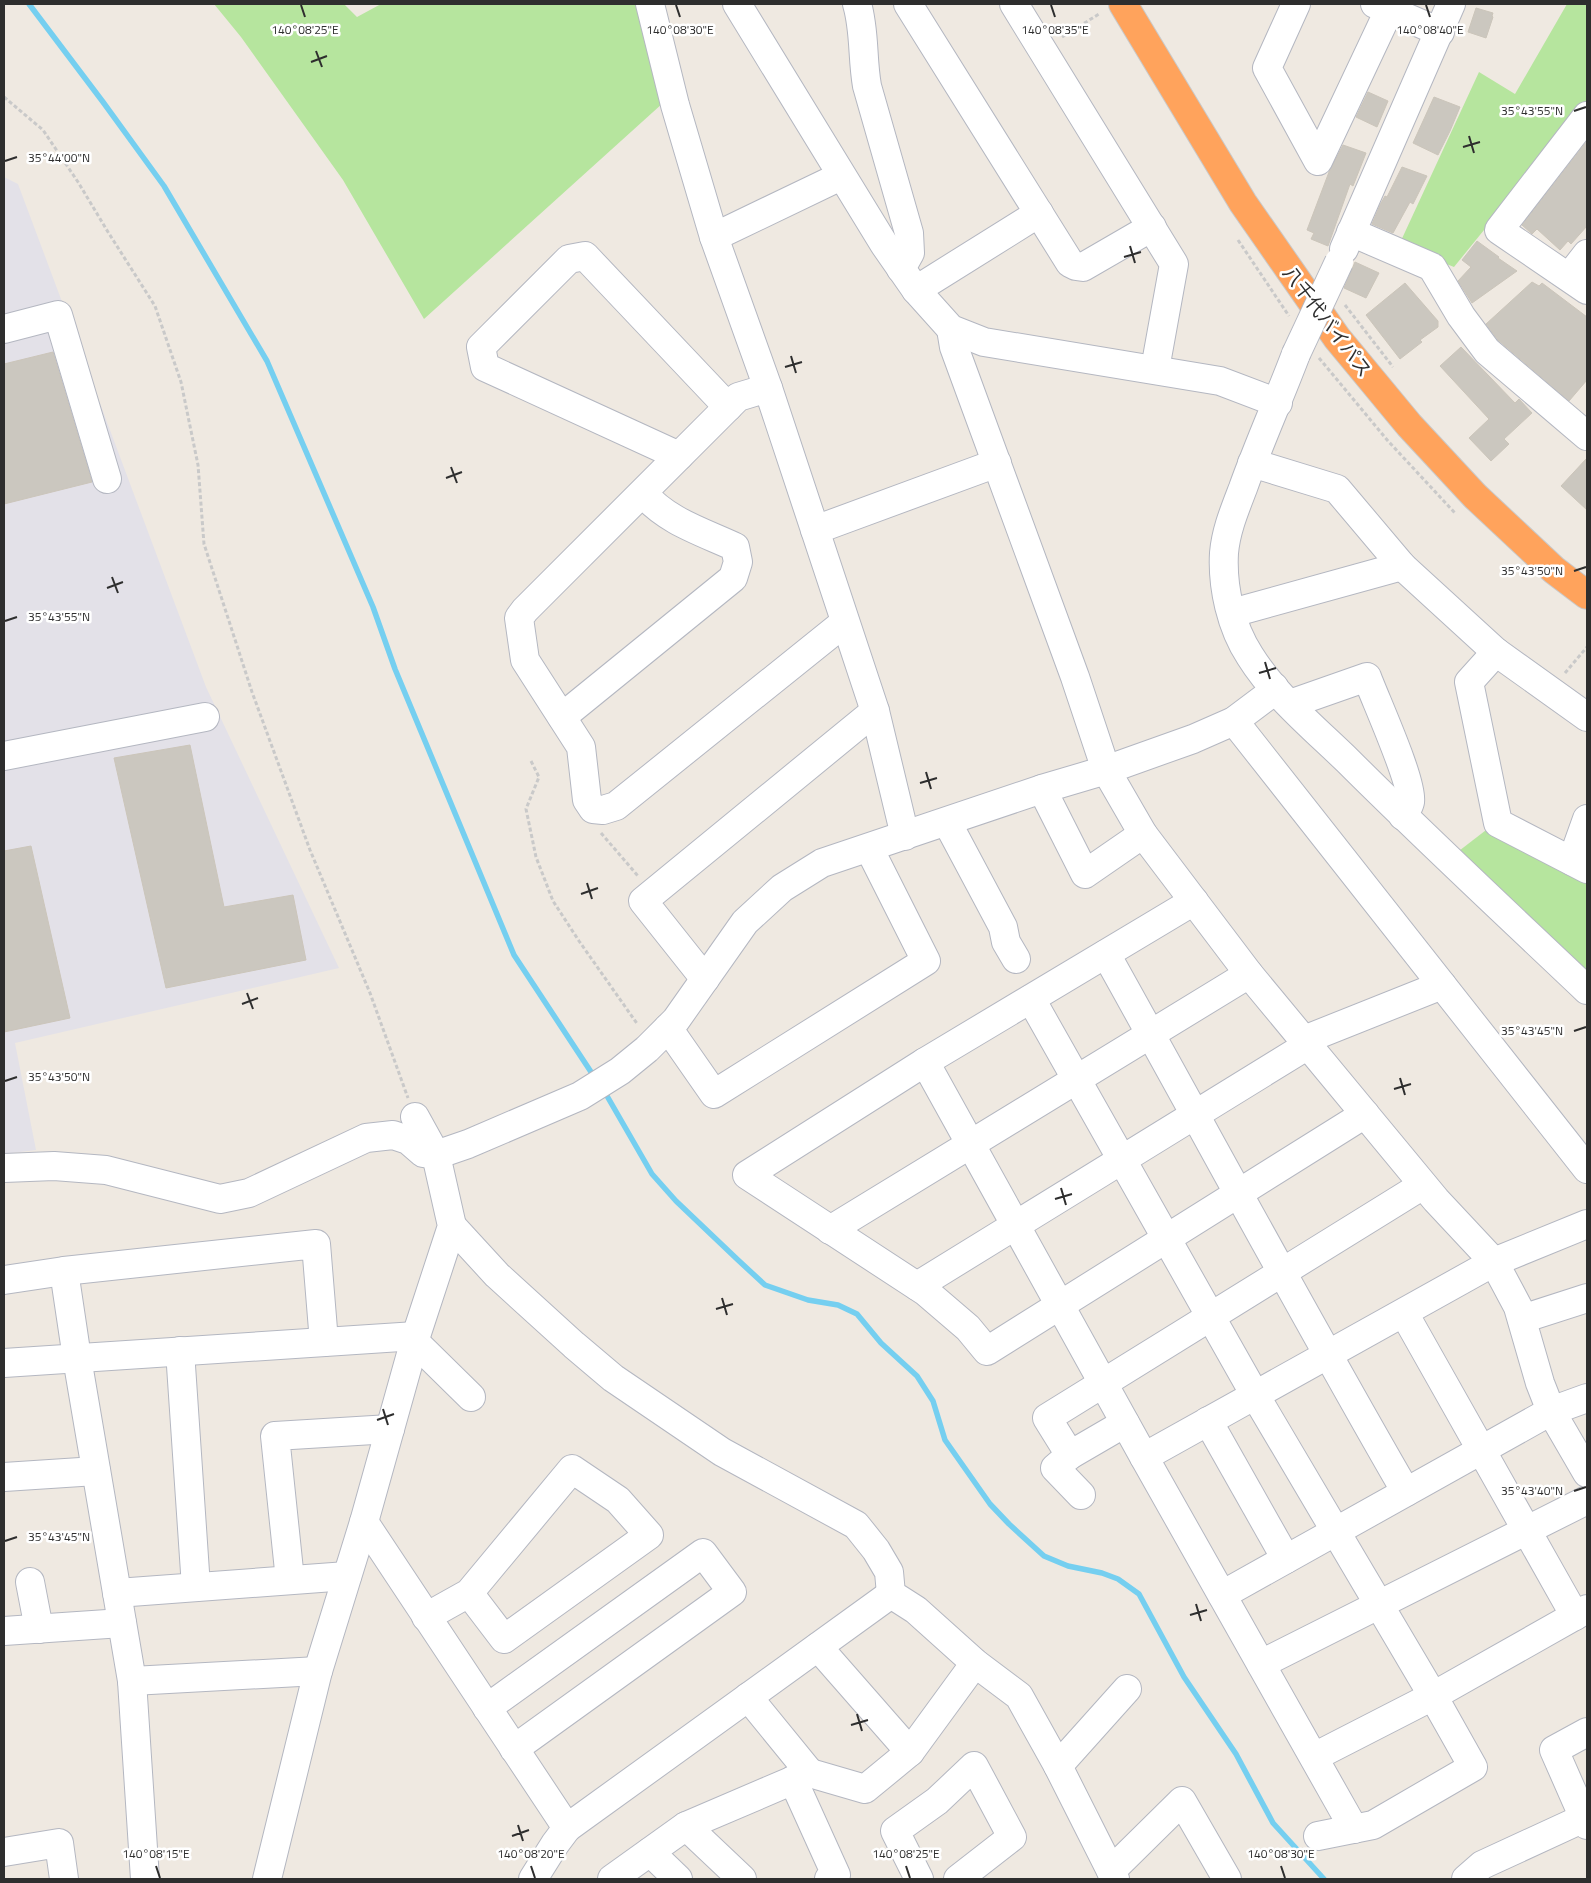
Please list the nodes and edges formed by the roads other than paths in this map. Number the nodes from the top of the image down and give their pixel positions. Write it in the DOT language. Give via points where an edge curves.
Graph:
graph roads {
  1 [pos="650,4"];
  2 [pos="737,4"];
  3 [pos="908,4"];
  4 [pos="1014,4"];
  5 [pos="1296,4"];
  6 [pos="1451,4"];
  7 [pos="1386,6"];
  8 [pos="867,8"];
  9 [pos="1111,9"];
  10 [pos="1440,32"];
  11 [pos="1587,116"];
  12 [pos="841,176"];
  13 [pos="1040,213"];
  14 [pos="1152,227"];
  15 [pos="1351,232"];
  16 [pos="714,237"];
  17 [pos="1587,254"];
  18 [pos="909,279"];
  19 [pos="1578,283"];
  20 [pos="4,329"];
  21 [pos="951,329"];
  22 [pos="1155,369"];
  23 [pos="768,388"];
  24 [pos="1278,403"];
  25 [pos="728,408"];
  26 [pos="1587,436"];
  27 [pos="679,456"];
  28 [pos="997,463"];
  29 [pos="1252,463"];
  30 [pos="107,479"];
  31 [pos="643,493"];
  32 [pos="815,530"];
  33 [pos="1402,566"];
  34 [pos="1587,595"];
  35 [pos="1232,613"];
  36 [pos="845,622"];
  37 [pos="1496,652"];
  38 [pos="1282,696"];
  39 [pos="875,711"];
  40 [pos="205,716"];
  41 [pos="1587,716"];
  42 [pos="562,717"];
  43 [pos="1234,721"];
  44 [pos="4,756"];
  45 [pos="1106,770"];
  46 [pos="1042,789"];
  47 [pos="1403,816"];
  48 [pos="1587,819"];
  49 [pos="947,822"];
  50 [pos="1143,834"];
  51 [pos="905,836"];
  52 [pos="869,848"];
  53 [pos="1580,865"];
  54 [pos="1194,901"];
  55 [pos="1106,954"];
  56 [pos="1016,959"];
  57 [pos="1249,974"];
  58 [pos="705,979"];
  59 [pos="1442,985"];
  60 [pos="1587,990"];
  61 [pos="1030,999"];
  62 [pos="1151,1035"];
  63 [pos="660,1036"];
  64 [pos="1306,1042"];
  65 [pos="925,1062"];
  66 [pos="1076,1080"];
  67 [pos="1195,1114"];
  68 [pos="1365,1114"];
  69 [pos="415,1117"];
  70 [pos="970,1145"];
  71 [pos="436,1155"];
  72 [pos="1121,1159"];
  73 [pos="4,1168"];
  74 [pos="1587,1169"];
  75 [pos="1423,1184"];
  76 [pos="1239,1192"];
  77 [pos="1014,1224"];
  78 [pos="1587,1224"];
  79 [pos="452,1226"];
  80 [pos="830,1230"];
  81 [pos="1165,1238"];
  82 [pos="1494,1262"];
  83 [pos="64,1271"];
  84 [pos="1282,1272"];
  85 [pos="4,1280"];
  86 [pos="917,1286"];
  87 [pos="1587,1298"];
  88 [pos="1059,1306"];
  89 [pos="1404,1313"];
  90 [pos="1210,1317"];
  91 [pos="1522,1319"];
  92 [pos="415,1339"];
  93 [pos="324,1342"];
  94 [pos="180,1351"];
  95 [pos="1327,1355"];
  96 [pos="77,1358"];
  97 [pos="4,1364"];
  98 [pos="1102,1383"];
  99 [pos="1255,1395"];
  100 [pos="471,1397"];
  101 [pos="1587,1398"];
  102 [pos="1551,1411"];
  103 [pos="1208,1421"];
  104 [pos="1125,1423"];
  105 [pos="390,1429"];
  106 [pos="1482,1450"];
  107 [pos="1070,1455"];
  108 [pos="1144,1457"];
  109 [pos="96,1471"];
  110 [pos="1587,1473"];
  111 [pos="4,1477"];
  112 [pos="1406,1492"];
  113 [pos="1081,1495"];
  114 [pos="1587,1500"];
  115 [pos="364,1522"];
  116 [pos="1526,1530"];
  117 [pos="1335,1531"];
  118 [pos="1286,1559"];
  119 [pos="347,1576"];
  120 [pos="290,1580"];
  121 [pos="30,1582"];
  122 [pos="196,1587"];
  123 [pos="117,1593"];
  124 [pos="469,1593"];
  125 [pos="890,1594"];
  126 [pos="1222,1595"];
  127 [pos="1379,1605"];
  128 [pos="1581,1612"];
  129 [pos="426,1617"];
  130 [pos="122,1623"];
  131 [pos="39,1629"];
  132 [pos="4,1631"];
  133 [pos="818,1646"];
  134 [pos="975,1663"];
  135 [pos="1261,1664"];
  136 [pos="318,1671"];
  137 [pos="132,1681"];
  138 [pos="1127,1689"];
  139 [pos="1432,1696"];
  140 [pos="748,1697"];
  141 [pos="487,1708"];
  142 [pos="1587,1732"];
  143 [pos="514,1749"];
  144 [pos="910,1752"];
  145 [pos="1314,1756"];
  146 [pos="1058,1766"];
  147 [pos="801,1777"];
  148 [pos="1586,1821"];
  149 [pos="686,1826"];
  150 [pos="567,1828"];
  151 [pos="1354,1829"];
  152 [pos="1318,1836"];
  153 [pos="4,1852"];
  154 [pos="650,1852"];
  155 [pos="1113,1875"];
  156 [pos="1474,1877"];
  157 [pos="64,1879"];
  158 [pos="145,1879"];
  159 [pos="267,1879"];
  160 [pos="534,1879"];
  161 [pos="612,1879"];
  162 [pos="678,1879"];
  163 [pos="742,1879"];
  164 [pos="829,1879"];
  165 [pos="919,1879"];
  166 [pos="958,1879"];
  167 [pos="1227,1879"];
  1 -- 16 [label="street" via="675,105"];
  2 -- 12 [label="street"];
  3 -- 13 [label="street"];
  4 -- 14 [label="street"];
  5 -- 7 [label="street" via="1267,68 1318,161"];
  6 -- 10 [label="street"];
  7 -- 10 [label="street"];
  8 -- 18 [label="street" via="863,65 909,233"];
  9 -- 34 [label="highway, 八千代バイパス" via="1337,338 1409,425 1475,496 1554,570"];
  10 -- 15 [label="street"];
  11 -- 19 [label="street" via="1499,230"];
  12 -- 16 [label="street"];
  12 -- 18 [label="street"];
  13 -- 14 [label="street" via="1070,263 1083,267"];
  13 -- 18 [label="street"];
  14 -- 22 [label="street" via="1174,264"];
  15 -- 24 [label="street, bridge" via="1296,354"];
  15 -- 26 [label="street" via="1432,267 1487,352"];
  16 -- 23 [label="street"];
  17 -- 19 [label="street"];
  18 -- 21 [label="street"];
  20 -- 30 [label="street" via="58,315"];
  21 -- 22 [label="street" via="984,342"];
  21 -- 28 [label="street" via="954,347"];
  22 -- 24 [label="street" via="1220,381"];
  23 -- 25 [label="street" via="738,397"];
  23 -- 32 [label="street"];
  24 -- 29 [label="street"];
  25 -- 27 [label="street"];
  25 -- 27 [label="street" via="585,256 569,259 481,346 485,367"];
  27 -- 31 [label="street"];
  28 -- 32 [label="street"];
  28 -- 45 [label="street"];
  29 -- 33 [label="street" via="1337,488"];
  29 -- 35 [label="street" via="1231,519 1224,555 1225,583"];
  31 -- 42 [label="street" via="520,618 525,660"];
  31 -- 42 [label="street" via="665,514 736,546 738,562 733,578"];
  32 -- 36 [label="street"];
  33 -- 35 [label="street"];
  33 -- 37 [label="street"];
  35 -- 38 [label="street" via="1236,630 1250,656"];
  36 -- 39 [label="street"];
  36 -- 42 [label="street" via="616,806 593,809 587,800 581,748"];
  37 -- 41 [label="street"];
  37 -- 53 [label="street" via="1469,682 1498,823"];
  38 -- 43 [label="street" via="1266,697"];
  38 -- 47 [label="street"];
  38 -- 47 [label="street" via="1367,677 1393,738 1410,792 1410,802"];
  39 -- 51 [label="street"];
  39 -- 58 [label="street" via="643,901"];
  40 -- 44 [label="street"];
  43 -- 45 [label="street"];
  43 -- 59 [label="street"];
  45 -- 46 [label="street"];
  45 -- 50 [label="street"];
  46 -- 49 [label="street"];
  46 -- 50 [label="street" via="1085,874"];
  47 -- 60 [label="street"];
  48 -- 53 [label="street"];
  49 -- 51 [label="street"];
  49 -- 56 [label="street" via="1003,927 1006,942"];
  50 -- 54 [label="street"];
  51 -- 52 [label="street"];
  52 -- 58 [label="street" via="822,862 782,888 745,922"];
  52 -- 63 [label="street" via="926,961 714,1094"];
  54 -- 55 [label="street"];
  54 -- 57 [label="street"];
  55 -- 61 [label="street"];
  55 -- 62 [label="street"];
  57 -- 62 [label="street"];
  57 -- 64 [label="street"];
  58 -- 63 [label="street" via="676,1020"];
  59 -- 64 [label="street"];
  59 -- 74 [label="street"];
  61 -- 65 [label="street"];
  61 -- 66 [label="street"];
  62 -- 66 [label="street"];
  62 -- 67 [label="street"];
  63 -- 71 [label="street" via="620,1072 580,1096"];
  64 -- 67 [label="street"];
  64 -- 68 [label="street"];
  65 -- 70 [label="street"];
  65 -- 80 [label="street" via="746,1175"];
  66 -- 70 [label="street"];
  66 -- 72 [label="street"];
  67 -- 72 [label="street"];
  67 -- 76 [label="street"];
  68 -- 75 [label="street"];
  68 -- 76 [label="street"];
  69 -- 71 [label="street"];
  70 -- 77 [label="street"];
  70 -- 80 [label="street"];
  71 -- 73 [label="street" via="423,1153 408,1140 393,1136 366,1138 249,1193 220,1199 106,1170 54,1166"];
  71 -- 79 [label="street"];
  72 -- 77 [label="street"];
  72 -- 81 [label="street"];
  75 -- 82 [label="street"];
  75 -- 84 [label="street"];
  76 -- 81 [label="street"];
  76 -- 84 [label="street"];
  77 -- 86 [label="street"];
  77 -- 88 [label="street"];
  78 -- 82 [label="street"];
  79 -- 92 [label="street"];
  79 -- 125 [label="street" via="497,1274 613,1378 722,1452 856,1525 888,1572"];
  80 -- 86 [label="street"];
  81 -- 88 [label="street"];
  81 -- 90 [label="street"];
  82 -- 89 [label="street"];
  82 -- 91 [label="street"];
  83 -- 85 [label="street"];
  83 -- 93 [label="street" via="316,1244"];
  83 -- 96 [label="street"];
  84 -- 90 [label="street"];
  84 -- 95 [label="street"];
  86 -- 88 [label="street" via="968,1328 987,1350"];
  87 -- 91 [label="street"];
  88 -- 98 [label="street"];
  89 -- 95 [label="street"];
  89 -- 106 [label="street"];
  90 -- 98 [label="street"];
  90 -- 99 [label="street"];
  91 -- 102 [label="street"];
  92 -- 93 [label="street"];
  92 -- 100 [label="street"];
  92 -- 105 [label="street"];
  93 -- 94 [label="street"];
  94 -- 96 [label="street"];
  94 -- 122 [label="street"];
  95 -- 99 [label="street"];
  95 -- 112 [label="street"];
  96 -- 97 [label="street"];
  96 -- 109 [label="street"];
  98 -- 104 [label="street"];
  98 -- 107 [label="street" via="1047,1418"];
  99 -- 103 [label="street"];
  99 -- 117 [label="street"];
  101 -- 102 [label="street"];
  102 -- 106 [label="street"];
  102 -- 110 [label="street"];
  103 -- 108 [label="street"];
  103 -- 118 [label="street"];
  104 -- 107 [label="street"];
  104 -- 108 [label="street"];
  105 -- 115 [label="street"];
  105 -- 120 [label="street" via="275,1436"];
  106 -- 112 [label="street"];
  106 -- 116 [label="street"];
  107 -- 113 [label="street" via="1055,1468"];
  108 -- 126 [label="street"];
  109 -- 111 [label="street"];
  109 -- 123 [label="street"];
  112 -- 117 [label="street"];
  114 -- 116 [label="street"];
  115 -- 119 [label="street"];
  115 -- 129 [label="street"];
  116 -- 127 [label="street"];
  116 -- 128 [label="street"];
  117 -- 118 [label="street"];
  117 -- 127 [label="street"];
  118 -- 126 [label="street"];
  119 -- 120 [label="street"];
  119 -- 136 [label="street"];
  120 -- 122 [label="street"];
  121 -- 131 [label="street"];
  122 -- 123 [label="street"];
  123 -- 130 [label="street"];
  124 -- 124 [label="street" via="504,1639 649,1535 618,1500 572,1469"];
  124 -- 129 [label="street"];
  125 -- 133 [label="street"];
  125 -- 134 [label="street" via="916,1610"];
  126 -- 135 [label="street"];
  127 -- 135 [label="street"];
  127 -- 139 [label="street"];
  128 -- 139 [label="street"];
  129 -- 141 [label="street"];
  130 -- 131 [label="street"];
  130 -- 137 [label="street"];
  131 -- 132 [label="street"];
  133 -- 140 [label="street"];
  133 -- 144 [label="street"];
  134 -- 144 [label="street"];
  134 -- 146 [label="street" via="1019,1696"];
  135 -- 145 [label="street"];
  136 -- 137 [label="street"];
  136 -- 159 [label="street"];
  137 -- 158 [label="street"];
  138 -- 146 [label="street"];
  139 -- 145 [label="street"];
  139 -- 151 [label="street" via="1473,1767 1373,1825"];
  140 -- 147 [label="street"];
  140 -- 150 [label="street"];
  141 -- 143 [label="street"];
  141 -- 143 [label="street" via="703,1553 732,1592"];
  142 -- 148 [label="street" via="1554,1750"];
  143 -- 150 [label="street"];
  144 -- 147 [label="street" via="865,1789"];
  145 -- 151 [label="street"];
  146 -- 155 [label="street"];
  147 -- 149 [label="street"];
  147 -- 164 [label="street" via="836,1875"];
  148 -- 156 [label="street" via="1482,1865"];
  149 -- 154 [label="street"];
  149 -- 163 [label="street"];
  150 -- 160 [label="street"];
  151 -- 152 [label="street"];
  153 -- 157 [label="street" via="60,1843"];
  154 -- 161 [label="street"];
  154 -- 162 [label="street"];
  155 -- 167 [label="street" via="1182,1801"];
  165 -- 166 [label="street" via="895,1831 937,1802 974,1766 1012,1837"];
}
